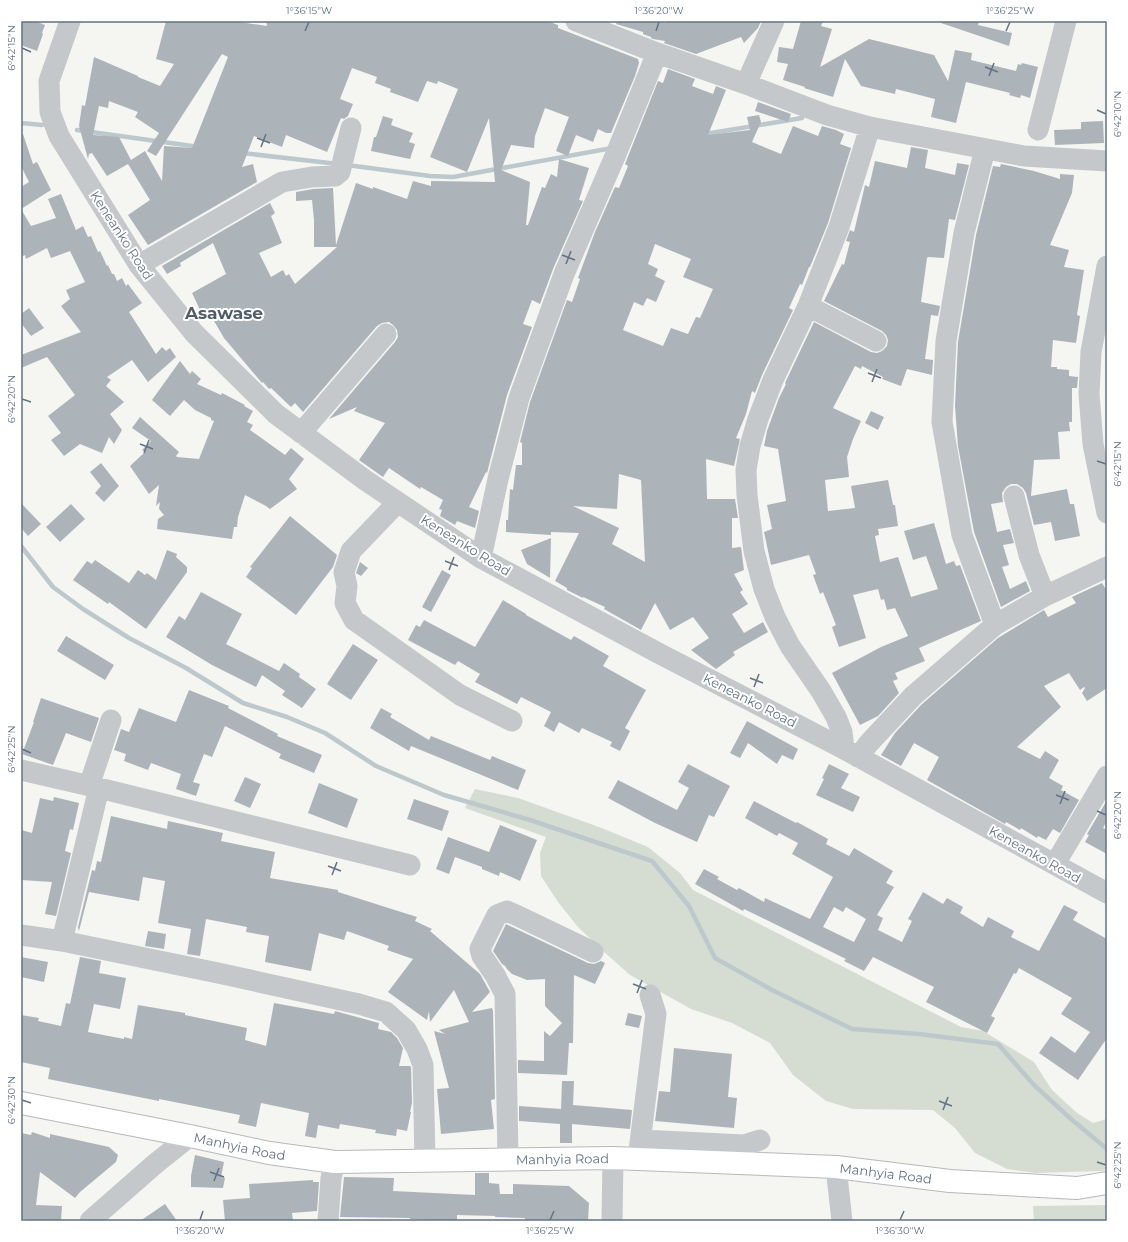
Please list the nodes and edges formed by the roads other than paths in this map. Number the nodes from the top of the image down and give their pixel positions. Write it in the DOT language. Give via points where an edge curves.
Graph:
graph roads {
  1 [pos="70,21"];
  2 [pos="576,21"];
  3 [pos="774,21"];
  4 [pos="1066,21"];
  5 [pos="657,53"];
  6 [pos="746,84"];
  7 [pos="870,127"];
  8 [pos="351,128"];
  9 [pos="1038,130"];
  10 [pos="985,149"];
  11 [pos="1107,161"];
  12 [pos="139,265"];
  13 [pos="1107,266"];
  14 [pos="808,306"];
  15 [pos="386,334"];
  16 [pos="876,341"];
  17 [pos="301,433"];
  18 [pos="1014,496"];
  19 [pos="398,502"];
  20 [pos="1107,513"];
  21 [pos="481,558"];
  22 [pos="1107,567"];
  23 [pos="1045,596"];
  24 [pos="995,625"];
  25 [pos="110,720"];
  26 [pos="512,721"];
  27 [pos="851,753"];
  28 [pos="21,770"];
  29 [pos="1107,776"];
  30 [pos="94,787"];
  31 [pos="1055,864"];
  32 [pos="410,865"];
  33 [pos="1107,893"];
  34 [pos="21,935"];
  35 [pos="62,941"];
  36 [pos="593,952"];
  37 [pos="650,995"];
  38 [pos="21,1103"];
  39 [pos="190,1136"];
  40 [pos="760,1140"];
  41 [pos="639,1149"];
  42 [pos="613,1158"];
  43 [pos="508,1160"];
  44 [pos="425,1161"];
  45 [pos="335,1162"];
  46 [pos="836,1167"];
  47 [pos="1107,1183"];
  48 [pos="90,1221"];
  49 [pos="328,1221"];
  50 [pos="612,1221"];
  51 [pos="842,1221"];
  1 -- 12 [label="street, Keneanko Road" via="50,81 50,112 59,136"];
  2 -- 5 [label="street"];
  3 -- 6 [label="street"];
  4 -- 9 [label="street"];
  5 -- 6 [label="street"];
  5 -- 21 [label="street" via="564,274 519,398"];
  6 -- 7 [label="street" via="827,115"];
  7 -- 10 [label="street"];
  7 -- 14 [label="street" via="839,227"];
  8 -- 12 [label="street" via="341,166 335,176 282,182"];
  10 -- 11 [label="street" via="1024,156"];
  10 -- 24 [label="street" via="964,233 946,341 942,422 962,535"];
  12 -- 17 [label="street, Keneanko Road" via="194,333 276,414"];
  13 -- 20 [label="street" via="1091,352 1088,394 1093,444"];
  14 -- 16 [label="street"];
  14 -- 27 [label="street" via="773,380 758,419 747,464 747,495 754,551 775,617 790,646 836,717"];
  15 -- 17 [label="street"];
  17 -- 19 [label="street, Keneanko Road"];
  18 -- 23 [label="street" via="1029,555"];
  19 -- 21 [label="street, Keneanko Road"];
  19 -- 26 [label="street" via="351,551 344,572 347,586 345,603 354,620 460,695"];
  21 -- 27 [label="street, Keneanko Road"];
  22 -- 23 [label="street"];
  23 -- 24 [label="street"];
  24 -- 27 [label="street" via="913,696 869,743"];
  25 -- 30 [label="street"];
  27 -- 31 [label="street, Keneanko Road"];
  28 -- 30 [label="street"];
  29 -- 31 [label="street"];
  30 -- 32 [label="street"];
  30 -- 35 [label="street"];
  31 -- 33 [label="street, Keneanko Road"];
  34 -- 35 [label="street"];
  35 -- 44 [label="street" via="218,973 386,1012 406,1030 417,1049 422,1065"];
  36 -- 43 [label="street" via="507,911 497,915 483,941 480,949 482,956 505,994"];
  37 -- 41 [label="street" via="656,1014"];
  38 -- 39 [label="main road, Manhyia Road"];
  39 -- 45 [label="main road, Manhyia Road" via="269,1153"];
  39 -- 48 [label="street"];
  40 -- 41 [label="street" via="744,1145"];
  41 -- 42 [label="main road, Manhyia Road"];
  41 -- 46 [label="main road, Manhyia Road"];
  42 -- 43 [label="main road, Manhyia Road"];
  42 -- 50 [label="street"];
  43 -- 44 [label="main road, Manhyia Road"];
  44 -- 45 [label="main road, Manhyia Road"];
  45 -- 49 [label="street" via="331,1178"];
  46 -- 47 [label="main road, Manhyia Road" via="958,1182 1077,1188"];
  46 -- 51 [label="street"];
}
